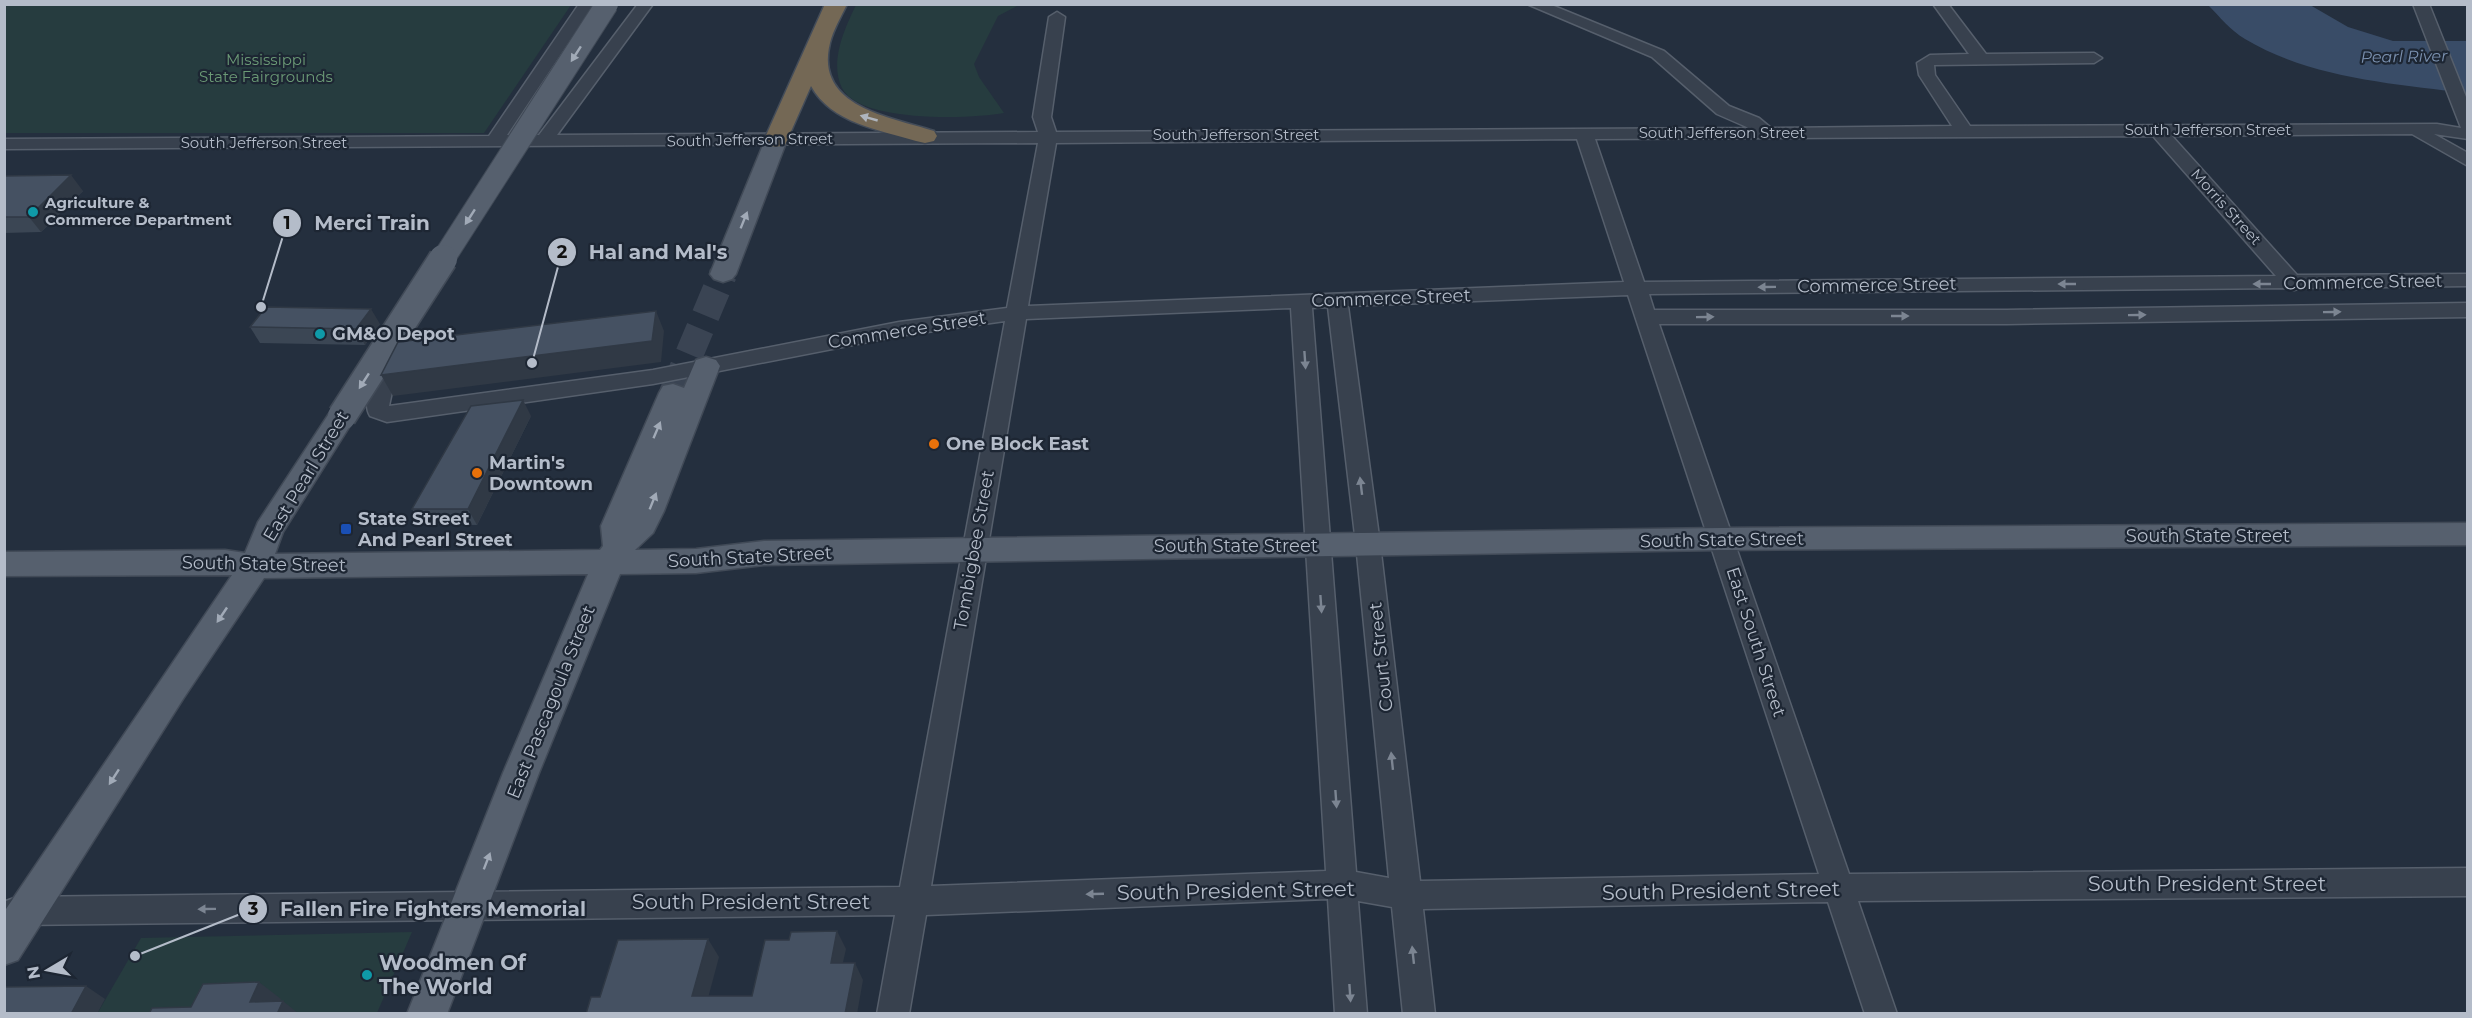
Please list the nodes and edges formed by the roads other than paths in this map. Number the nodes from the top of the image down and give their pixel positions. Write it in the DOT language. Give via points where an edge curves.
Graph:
graph roads {
  1 [pos="586,4"];
  2 [pos="607,4"];
  3 [pos="646,4"];
  4 [pos="836,4"];
  5 [pos="1534,4"];
  6 [pos="1940,4"];
  7 [pos="2421,4"];
  8 [pos="1057,17"];
  9 [pos="818,43"];
  10 [pos="2094,58"];
  11 [pos="1981,59"];
  12 [pos="2467,124"];
  13 [pos="2402,129"];
  14 [pos="2157,130"];
  15 [pos="1964,131"];
  16 [pos="1584,133"];
  17 [pos="1765,133"];
  18 [pos="2468,134"];
  19 [pos="925,136"];
  20 [pos="1048,136"];
  21 [pos="776,140"];
  22 [pos="494,142"];
  23 [pos="543,142"];
  24 [pos="4,144"];
  25 [pos="2468,161"];
  26 [pos="723,274"];
  27 [pos="2468,280"];
  28 [pos="2294,284"];
  29 [pos="1637,288"];
  30 [pos="1337,300"];
  31 [pos="1301,302"];
  32 [pos="2468,310"];
  33 [pos="1016,313"];
  34 [pos="1646,317"];
  35 [pos="398,361"];
  36 [pos="706,366"];
  37 [pos="673,393"];
  38 [pos="2468,534"];
  39 [pos="1721,539"];
  40 [pos="1368,544"];
  41 [pos="1317,546"];
  42 [pos="974,550"];
  43 [pos="613,554"];
  44 [pos="4,564"];
  45 [pos="255,566"];
  46 [pos="2468,882"];
  47 [pos="1342,884"];
  48 [pos="1838,889"];
  49 [pos="1406,895"];
  50 [pos="912,901"];
  51 [pos="471,904"];
  52 [pos="16,911"];
  53 [pos="4,947"];
  54 [pos="427,1014"];
  55 [pos="893,1014"];
  56 [pos="1351,1014"];
  57 [pos="1419,1014"];
  58 [pos="1881,1014"];
  1 -- 22 [label="street"];
  2 -- 45 [label="main road, East Pearl Street, one-way, bridge" via="269,530"];
  3 -- 23 [label="street"];
  4 -- 9 [label="highway"];
  5 -- 17 [label="street" via="1658,54 1723,110 1753,122"];
  6 -- 11 [label="street"];
  7 -- 12 [label="street"];
  8 -- 20 [label="street, Tombigbee Street" via="1042,117"];
  19 -- 9 [label="highway, one-way" via="853,113 830,98 819,80"];
  9 -- 21 [label="highway"];
  10 -- 11 [label="street"];
  11 -- 15 [label="street" via="1925,63 1927,75"];
  13 -- 14 [label="street, South Jefferson Street"];
  13 -- 18 [label="street, South Jefferson Street"];
  13 -- 25 [label="street" via="2429,137"];
  14 -- 15 [label="street, South Jefferson Street"];
  14 -- 28 [label="street, Morris Street"];
  15 -- 17 [label="street, South Jefferson Street"];
  16 -- 17 [label="street, South Jefferson Street"];
  16 -- 20 [label="street, South Jefferson Street"];
  16 -- 29 [label="street, East South Street"];
  19 -- 20 [label="street, South Jefferson Street"];
  19 -- 21 [label="street, South Jefferson Street"];
  20 -- 33 [label="street, Tombigbee Street"];
  21 -- 23 [label="street, South Jefferson Street"];
  26 -- 21 [label="main road, one-way"];
  22 -- 23 [label="street, South Jefferson Street"];
  22 -- 24 [label="street, South Jefferson Street"];
  27 -- 28 [label="street, Commerce Street"];
  28 -- 29 [label="street, Commerce Street, one-way"];
  29 -- 30 [label="street, Commerce Street"];
  29 -- 34 [label="street, East South Street"];
  30 -- 31 [label="street, Commerce Street"];
  40 -- 30 [label="street, Court Street, one-way"];
  31 -- 33 [label="street, Commerce Street"];
  31 -- 41 [label="street, one-way"];
  34 -- 32 [label="street, Commerce Street, one-way"];
  33 -- 36 [label="street, Commerce Street" via="899,329"];
  33 -- 42 [label="street, Tombigbee Street"];
  34 -- 39 [label="street, East South Street"];
  35 -- 36 [label="street, Commerce Street" via="376,406 387,414"];
  43 -- 36 [label="main road, one-way" via="642,525 649,511"];
  43 -- 37 [label="main road, East Pascagoula Street, one-way" via="616,526"];
  38 -- 39 [label="main road, South State Street"];
  39 -- 40 [label="main road, South State Street"];
  39 -- 48 [label="street, East South Street"];
  40 -- 41 [label="main road, South State Street"];
  49 -- 40 [label="street, Court Street, one-way"];
  41 -- 42 [label="main road, South State Street"];
  41 -- 47 [label="street, one-way"];
  42 -- 43 [label="main road, South State Street" via="764,553 696,561"];
  42 -- 50 [label="street, Tombigbee Street"];
  43 -- 45 [label="main road, South State Street"];
  51 -- 43 [label="main road, East Pascagoula Street, one-way" via="521,772"];
  44 -- 45 [label="main road, South State Street" via="225,562"];
  45 -- 52 [label="main road, East Pearl Street, one-way"];
  46 -- 48 [label="street, South President Street"];
  47 -- 49 [label="street, South President Street"];
  47 -- 50 [label="street, South President Street, one-way"];
  47 -- 56 [label="street, one-way"];
  48 -- 49 [label="street, South President Street"];
  48 -- 58 [label="street, East South Street"];
  57 -- 49 [label="street, Court Street, one-way"];
  50 -- 51 [label="street, South President Street"];
  50 -- 55 [label="street, Tombigbee Street"];
  51 -- 52 [label="street, South President Street, one-way"];
  51 -- 54 [label="main road, East Pascagoula Street"];
  52 -- 53 [label="main road, East Pearl Street"];
}
